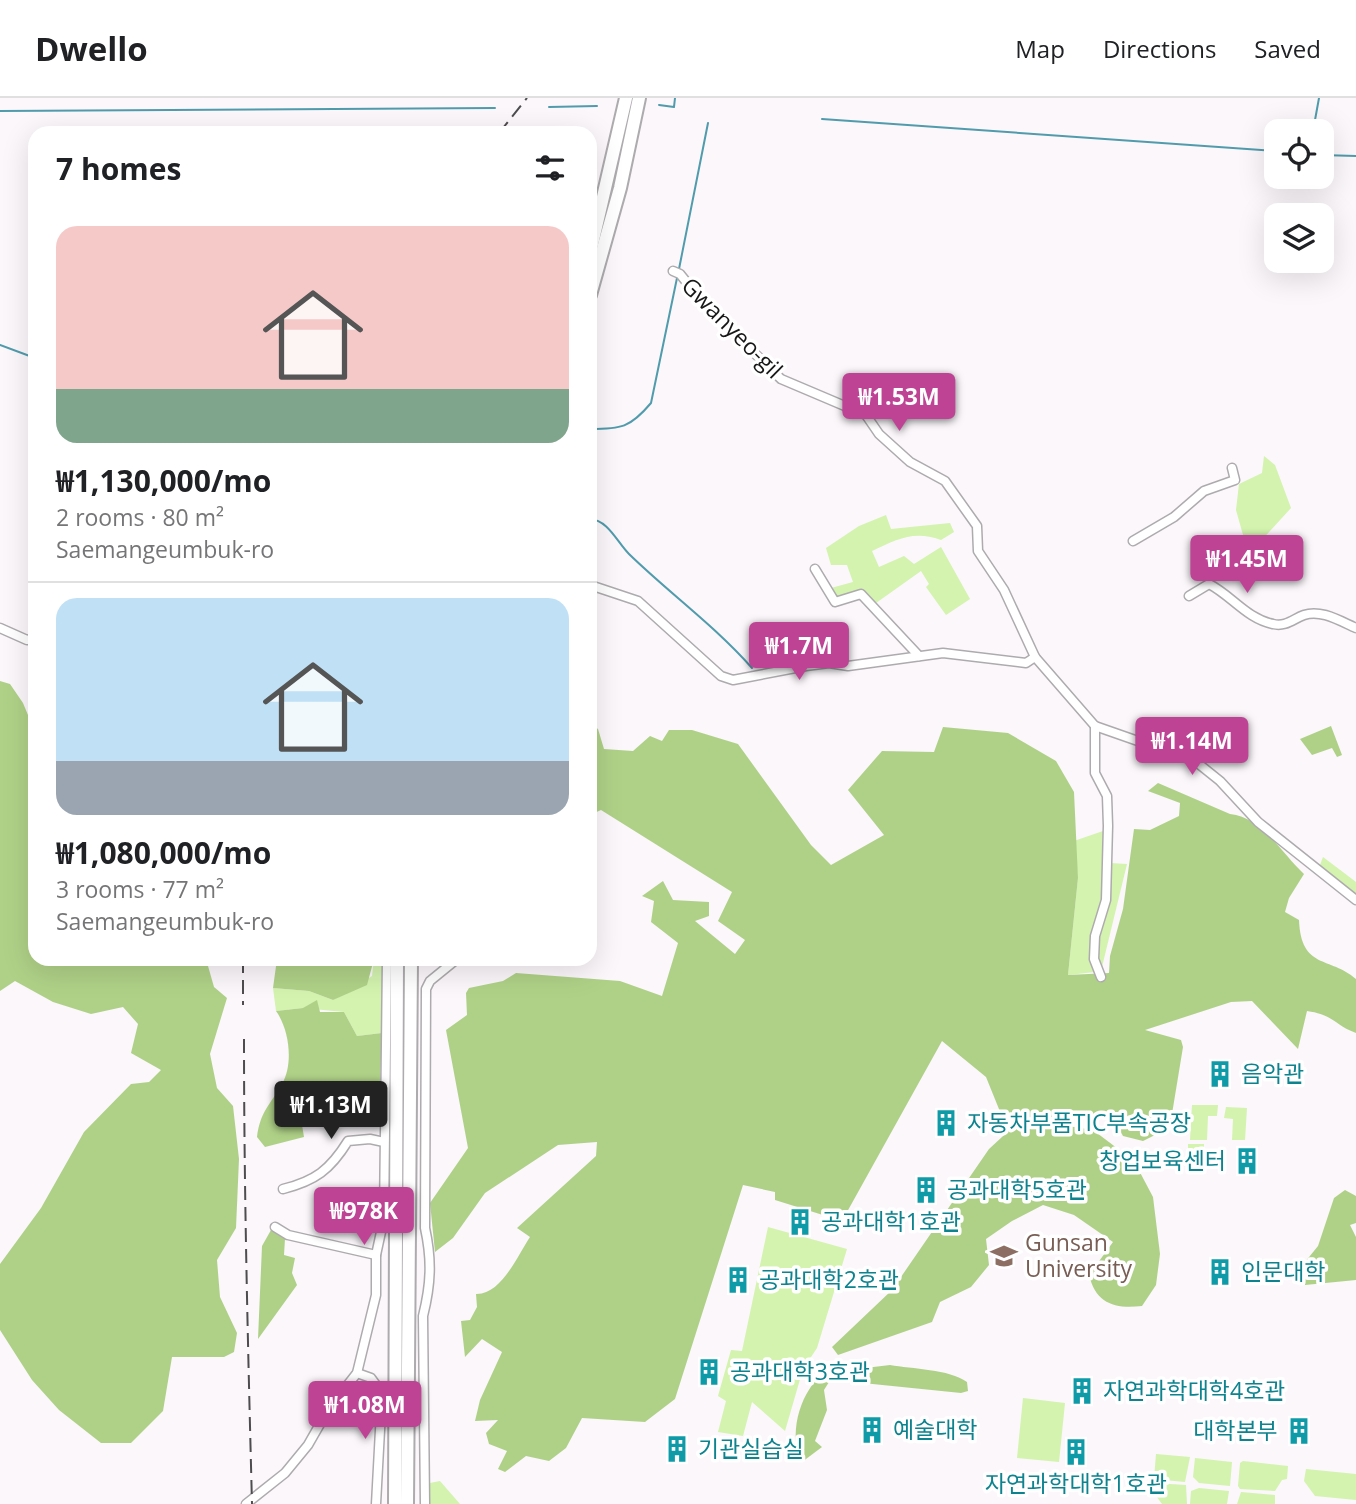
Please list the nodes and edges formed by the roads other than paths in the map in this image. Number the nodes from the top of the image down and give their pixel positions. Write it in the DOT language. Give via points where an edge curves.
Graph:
graph roads {
  1 [pos="626,98"];
  2 [pos="639,98"];
  3 [pos="597,223"];
  4 [pos="597,270"];
  5 [pos="676,272"];
  6 [pos="1232,468"];
  7 [pos="1133,541"];
  8 [pos="816,569"];
  9 [pos="597,587"];
  10 [pos="1189,596"];
  11 [pos="0,628"];
  12 [pos="1356,628"];
  13 [pos="28,640"];
  14 [pos="919,656"];
  15 [pos="1035,657"];
  16 [pos="1095,726"];
  17 [pos="1356,900"];
  18 [pos="387,966"];
  19 [pos="397,966"];
  20 [pos="411,966"];
  21 [pos="448,966"];
  22 [pos="1101,977"];
  23 [pos="384,1143"];
  24 [pos="283,1189"];
  25 [pos="275,1227"];
  26 [pos="376,1255"];
  27 [pos="357,1373"];
  28 [pos="246,1504"];
  29 [pos="376,1504"];
  30 [pos="393,1504"];
  31 [pos="407,1504"];
  32 [pos="425,1504"];
  1 -- 3 [label="highway"];
  2 -- 4 [label="highway"];
  5 -- 15 [label="street, Gwanyeo-gil" via="781,379 866,415 910,462 945,481 977,526 978,551 1004,590"];
  6 -- 7 [label="street" via="1235,480 1203,491 1174,517"];
  8 -- 14 [label="street" via="835,602 861,594"];
  9 -- 14 [label="street" via="638,601 721,676 733,680 814,664 848,666"];
  10 -- 12 [label="street" via="1209,584 1272,624 1320,614"];
  11 -- 13 [label="street"];
  14 -- 15 [label="street" via="943,653 1026,663"];
  15 -- 16 [label="street, Gwanyeo-gil"];
  16 -- 17 [label="street, Gwanyeo-gil" via="1195,761 1258,822"];
  16 -- 22 [label="street" via="1095,773 1107,796 1108,826 1106,900 1095,936 1094,959"];
  18 -- 23 [label="street"];
  19 -- 30 [label="highway"];
  20 -- 31 [label="highway"];
  21 -- 32 [label="street" via="426,989 425,1228 431,1259 422,1330"];
  23 -- 24 [label="street" via="370,1139 348,1142 334,1162 307,1183"];
  23 -- 26 [label="street" via="384,1219"];
  25 -- 26 [label="street" via="297,1238"];
  26 -- 27 [label="street" via="376,1295"];
  27 -- 28 [label="street" via="285,1473"];
  27 -- 29 [label="street" via="371,1378 382,1394"];
}
